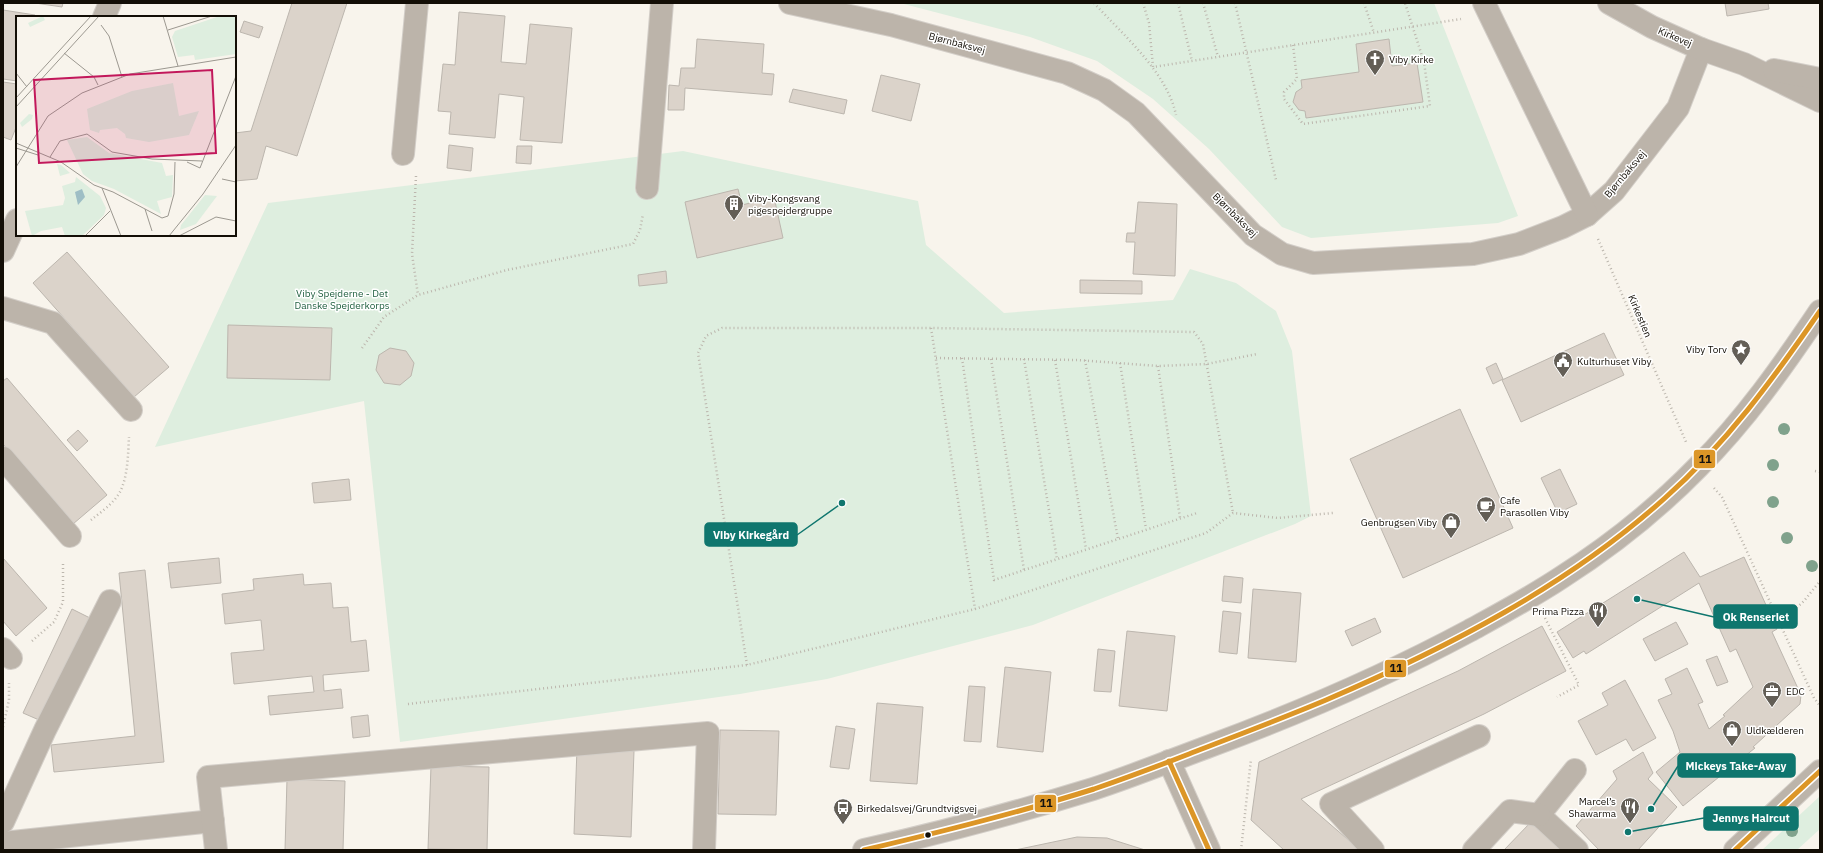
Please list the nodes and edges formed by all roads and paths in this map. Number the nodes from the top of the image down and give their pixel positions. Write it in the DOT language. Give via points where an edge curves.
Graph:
graph roads {
  1 [pos="110,3"];
  2 [pos="417,3"];
  3 [pos="662,3"];
  4 [pos="790,3"];
  5 [pos="1094,3"];
  6 [pos="1143,3"];
  7 [pos="1178,3"];
  8 [pos="1203,3"];
  9 [pos="1234,3"];
  10 [pos="1364,3"];
  11 [pos="1405,3"];
  12 [pos="1484,3"];
  13 [pos="1609,3"];
  14 [pos="104,16"];
  15 [pos="1448,21"];
  16 [pos="1413,27"];
  17 [pos="1374,33"];
  18 [pos="1293,45"];
  19 [pos="1700,49"];
  20 [pos="1246,52"];
  21 [pos="1218,57"];
  22 [pos="1192,61"];
  23 [pos="1744,64"];
  24 [pos="1153,67"];
  25 [pos="1820,79"];
  26 [pos="1820,101"];
  27 [pos="1172,151"];
  28 [pos="403,154"];
  29 [pos="1276,180"];
  30 [pos="647,188"];
  31 [pos="1587,215"];
  32 [pos="16,222"];
  33 [pos="3,251"];
  34 [pos="418,295"];
  35 [pos="3,308"];
  36 [pos="1820,311"];
  37 [pos="931,328"];
  38 [pos="362,348"];
  39 [pos="1257,354"];
  40 [pos="936,358"];
  41 [pos="962,358"];
  42 [pos="991,359"];
  43 [pos="1024,359"];
  44 [pos="1055,360"];
  45 [pos="1085,360"];
  46 [pos="1120,363"];
  47 [pos="1207,364"];
  48 [pos="1158,366"];
  49 [pos="131,410"];
  50 [pos="3,458"];
  51 [pos="1697,468"];
  52 [pos="1815,472"];
  53 [pos="1820,472"];
  54 [pos="1197,512"];
  55 [pos="1233,513"];
  56 [pos="1333,513"];
  57 [pos="1180,518"];
  58 [pos="1146,530"];
  59 [pos="70,536"];
  60 [pos="1118,539"];
  61 [pos="1086,550"];
  62 [pos="1057,559"];
  63 [pos="1024,570"];
  64 [pos="1820,582"];
  65 [pos="1532,595"];
  66 [pos="110,601"];
  67 [pos="975,609"];
  68 [pos="1779,624"];
  69 [pos="7,653"];
  70 [pos="747,665"];
  71 [pos="1557,697"];
  72 [pos="408,704"];
  73 [pos="1820,706"];
  74 [pos="3,727"];
  75 [pos="1254,730"];
  76 [pos="1479,736"];
  77 [pos="1170,761"];
  78 [pos="1575,770"];
  79 [pos="1820,771"];
  80 [pos="1539,815"];
  81 [pos="213,821"];
  82 [pos="3,822"];
  83 [pos="3,843"];
  84 [pos="929,843"];
  85 [pos="216,850"];
  86 [pos="704,850"];
  87 [pos="864,850"];
  88 [pos="1209,850"];
  89 [pos="1241,850"];
  90 [pos="1373,850"];
  91 [pos="1474,850"];
  92 [pos="1577,850"];
  93 [pos="1735,850"];
  1 -- 14 [label="street"];
  2 -- 28 [label="street"];
  3 -- 30 [label="street"];
  4 -- 27 [label="street, Bjørnbaksvej" via="891,25 1067,73 1104,90 1136,112"];
  5 -- 24 [label="path"];
  6 -- 24 [label="path" via="1150,23"];
  7 -- 22 [label="path"];
  8 -- 21 [label="path"];
  9 -- 20 [label="path"];
  10 -- 17 [label="path"];
  11 -- 16 [label="path"];
  12 -- 31 [label="street"];
  13 -- 19 [label="street, Kirkevej" via="1652,27"];
  15 -- 16 [label="path"];
  16 -- 17 [label="path"];
  16 -- 18 [label="path" via="1424,62 1430,106 1302,124 1284,99 1284,92 1297,79"];
  17 -- 18 [label="path"];
  18 -- 20 [label="path"];
  19 -- 23 [label="street, Kirkevej"];
  19 -- 31 [label="street, Bjørnbaksvej" via="1678,108 1614,191"];
  20 -- 21 [label="path"];
  20 -- 29 [label="path"];
  21 -- 22 [label="path"];
  22 -- 24 [label="path"];
  23 -- 25 [label="street, Kirkevej"];
  23 -- 26 [label="street, Kirkevej"];
  24 -- 27 [label="path" via="1174,104 1180,129"];
  27 -- 31 [label="street, Bjørnbaksvej" via="1253,235 1282,254 1313,263 1473,254 1519,244"];
  28 -- 34 [label="path" via="417,178 412,254"];
  30 -- 34 [label="path" via="640,230 634,244 507,270"];
  31 -- 51 [label="path, Kirkestien"];
  32 -- 33 [label="street"];
  34 -- 38 [label="path" via="384,317"];
  35 -- 49 [label="street" via="53,323"];
  36 -- 51 [label="street" via="1741,421"];
  37 -- 40 [label="path"];
  37 -- 47 [label="path" via="1194,332 1203,344"];
  37 -- 70 [label="path" via="722,328 706,336 698,353"];
  39 -- 47 [label="path"];
  40 -- 41 [label="path"];
  40 -- 67 [label="path"];
  41 -- 42 [label="path"];
  41 -- 63 [label="path" via="994,580"];
  42 -- 43 [label="path"];
  42 -- 63 [label="path"];
  43 -- 44 [label="path"];
  43 -- 62 [label="path"];
  44 -- 45 [label="path"];
  44 -- 61 [label="path"];
  45 -- 46 [label="path"];
  45 -- 60 [label="path"];
  46 -- 48 [label="path"];
  46 -- 58 [label="path"];
  47 -- 48 [label="path"];
  47 -- 55 [label="path"];
  48 -- 57 [label="path"];
  49 -- 59 [label="path" via="127,468 120,492 105,509"];
  50 -- 59 [label="street"];
  51 -- 65 [label="street" via="1600,550"];
  51 -- 68 [label="path, Kirkestien" via="1722,497"];
  52 -- 53 [label="path"];
  54 -- 57 [label="path"];
  55 -- 56 [label="path" via="1278,518"];
  55 -- 67 [label="path" via="1206,533"];
  57 -- 58 [label="path"];
  58 -- 60 [label="path"];
  59 -- 69 [label="path" via="63,554 62,602 54,622"];
  60 -- 61 [label="path"];
  61 -- 62 [label="path"];
  62 -- 63 [label="path"];
  64 -- 68 [label="path"];
  65 -- 71 [label="path" via="1579,685"];
  65 -- 75 [label="street" via="1411,662"];
  66 -- 82 [label="street" via="45,730"];
  67 -- 70 [label="path"];
  68 -- 73 [label="path, Kirkestien"];
  69 -- 74 [label="path" via="9,700"];
  70 -- 72 [label="path"];
  75 -- 77 [label="street"];
  75 -- 89 [label="path"];
  76 -- 90 [label="street" via="1332,804"];
  77 -- 84 [label="street"];
  77 -- 88 [label="street"];
  78 -- 80 [label="street"];
  79 -- 93 [label="street"];
  80 -- 91 [label="street" via="1510,810"];
  80 -- 92 [label="street"];
  81 -- 83 [label="street"];
  81 -- 85 [label="street"];
  81 -- 86 [label="street" via="208,777 708,733"];
  84 -- 87 [label="street"];
}
